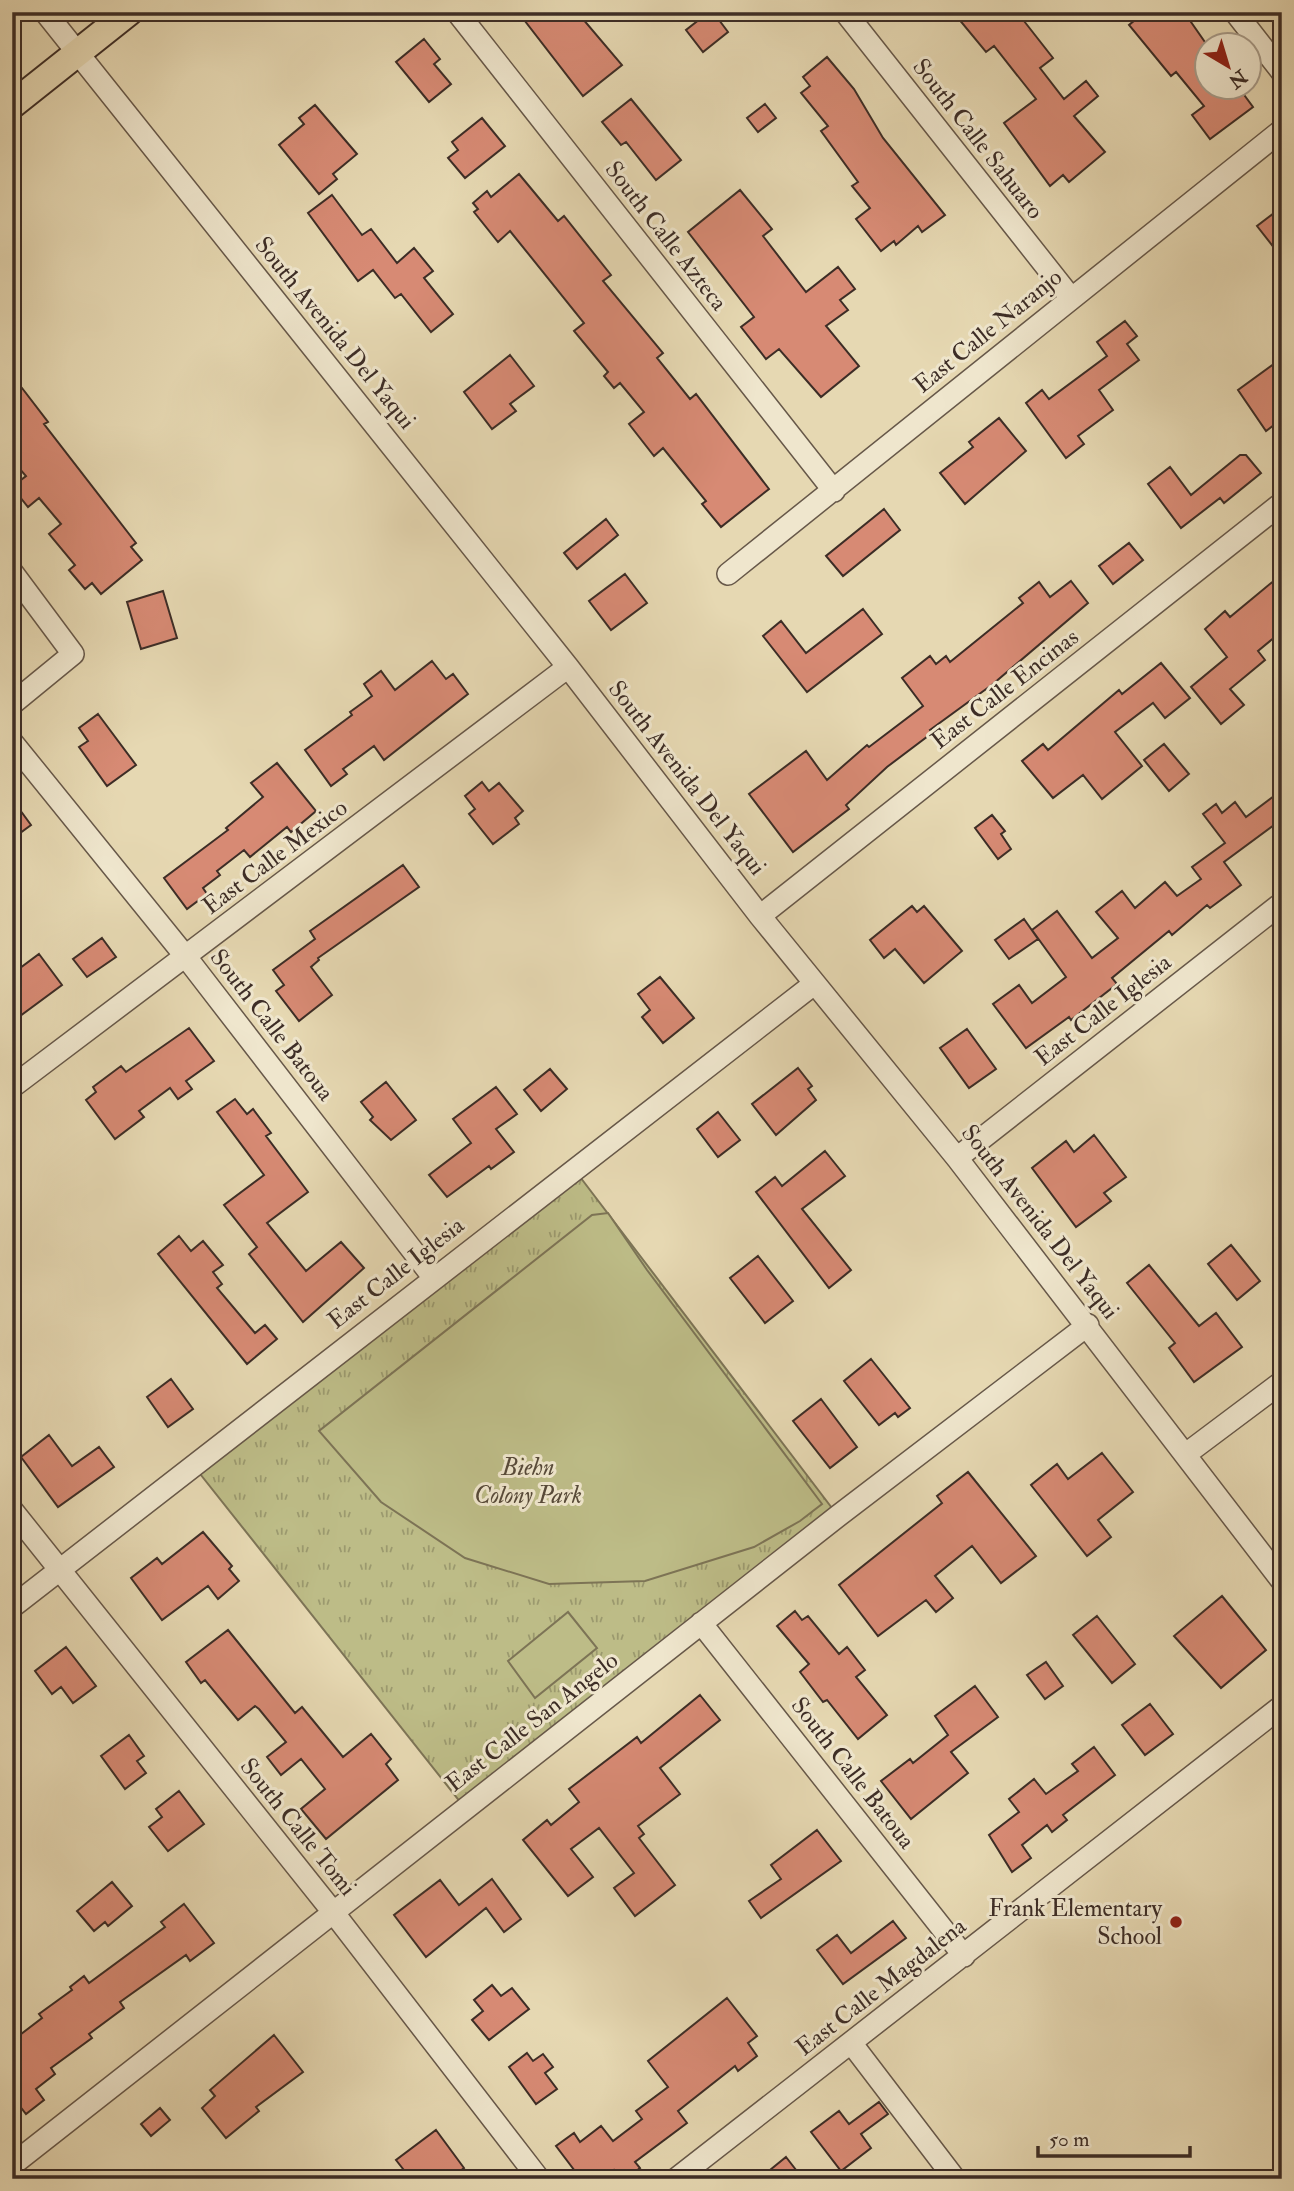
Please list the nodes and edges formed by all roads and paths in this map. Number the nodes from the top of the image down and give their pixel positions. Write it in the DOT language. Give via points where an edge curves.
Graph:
graph roads {
  1 [pos="45,12"];
  2 [pos="128,12"];
  3 [pos="457,12"];
  4 [pos="845,12"];
  5 [pos="1235,12"];
  6 [pos="78,55"];
  7 [pos="1282,72"];
  8 [pos="12,106"];
  9 [pos="1282,130"];
  10 [pos="1071,298"];
  11 [pos="834,491"];
  12 [pos="1282,503"];
  13 [pos="12,572"];
  14 [pos="728,574"];
  15 [pos="568,667"];
  16 [pos="12,704"];
  17 [pos="12,742"];
  18 [pos="1282,903"];
  19 [pos="760,916"];
  20 [pos="186,957"];
  21 [pos="814,984"];
  22 [pos="12,1087"];
  23 [pos="957,1158"];
  24 [pos="433,1278"];
  25 [pos="1088,1325"];
  26 [pos="1282,1382"];
  27 [pos="1186,1454"];
  28 [pos="12,1510"];
  29 [pos="59,1570"];
  30 [pos="1282,1581"];
  31 [pos="12,1607"];
  32 [pos="701,1623"];
  33 [pos="1282,1706"];
  34 [pos="333,1912"];
  35 [pos="964,1956"];
  36 [pos="852,2044"];
  37 [pos="12,2165"];
  38 [pos="539,2179"];
  39 [pos="676,2179"];
  40 [pos="955,2179"];
  1 -- 6 [label="street, South Avenida Del Yaqui"];
  2 -- 6 [label="main road"];
  3 -- 11 [label="street, South Calle Azteca"];
  4 -- 10 [label="street, South Calle Sahuaro"];
  5 -- 7 [label="street"];
  6 -- 8 [label="main road"];
  6 -- 15 [label="street, South Avenida Del Yaqui"];
  9 -- 10 [label="street, East Calle Naranjo"];
  10 -- 11 [label="street, East Calle Naranjo"];
  11 -- 14 [label="street, East Calle Naranjo"];
  12 -- 19 [label="street, East Calle Encinas"];
  13 -- 16 [label="street" via="73,654"];
  15 -- 19 [label="street, South Avenida Del Yaqui"];
  15 -- 20 [label="street, East Calle Mexico"];
  17 -- 20 [label="street, South Calle Batoua"];
  18 -- 23 [label="street, East Calle Iglesia"];
  19 -- 21 [label="street, South Avenida Del Yaqui"];
  20 -- 22 [label="street, East Calle Mexico"];
  20 -- 24 [label="street, South Calle Batoua"];
  21 -- 23 [label="street, South Avenida Del Yaqui"];
  21 -- 24 [label="street, East Calle Iglesia"];
  23 -- 25 [label="street, South Avenida Del Yaqui"];
  24 -- 29 [label="street, East Calle Iglesia"];
  25 -- 27 [label="street, South Avenida Del Yaqui"];
  25 -- 32 [label="street, East Calle San Angelo"];
  26 -- 27 [label="street"];
  27 -- 30 [label="street, South Avenida Del Yaqui"];
  28 -- 29 [label="street, South Calle Tomi"];
  29 -- 31 [label="street, East Calle Iglesia"];
  29 -- 34 [label="street, South Calle Tomi"];
  32 -- 34 [label="street, East Calle San Angelo"];
  32 -- 35 [label="street, South Calle Batoua"];
  33 -- 35 [label="street, East Calle Magdalena"];
  34 -- 37 [label="street, East Calle San Angelo"];
  34 -- 38 [label="street, South Calle Tomi"];
  35 -- 36 [label="street, East Calle Magdalena"];
  36 -- 39 [label="street, East Calle Magdalena"];
  36 -- 40 [label="street"];
}
